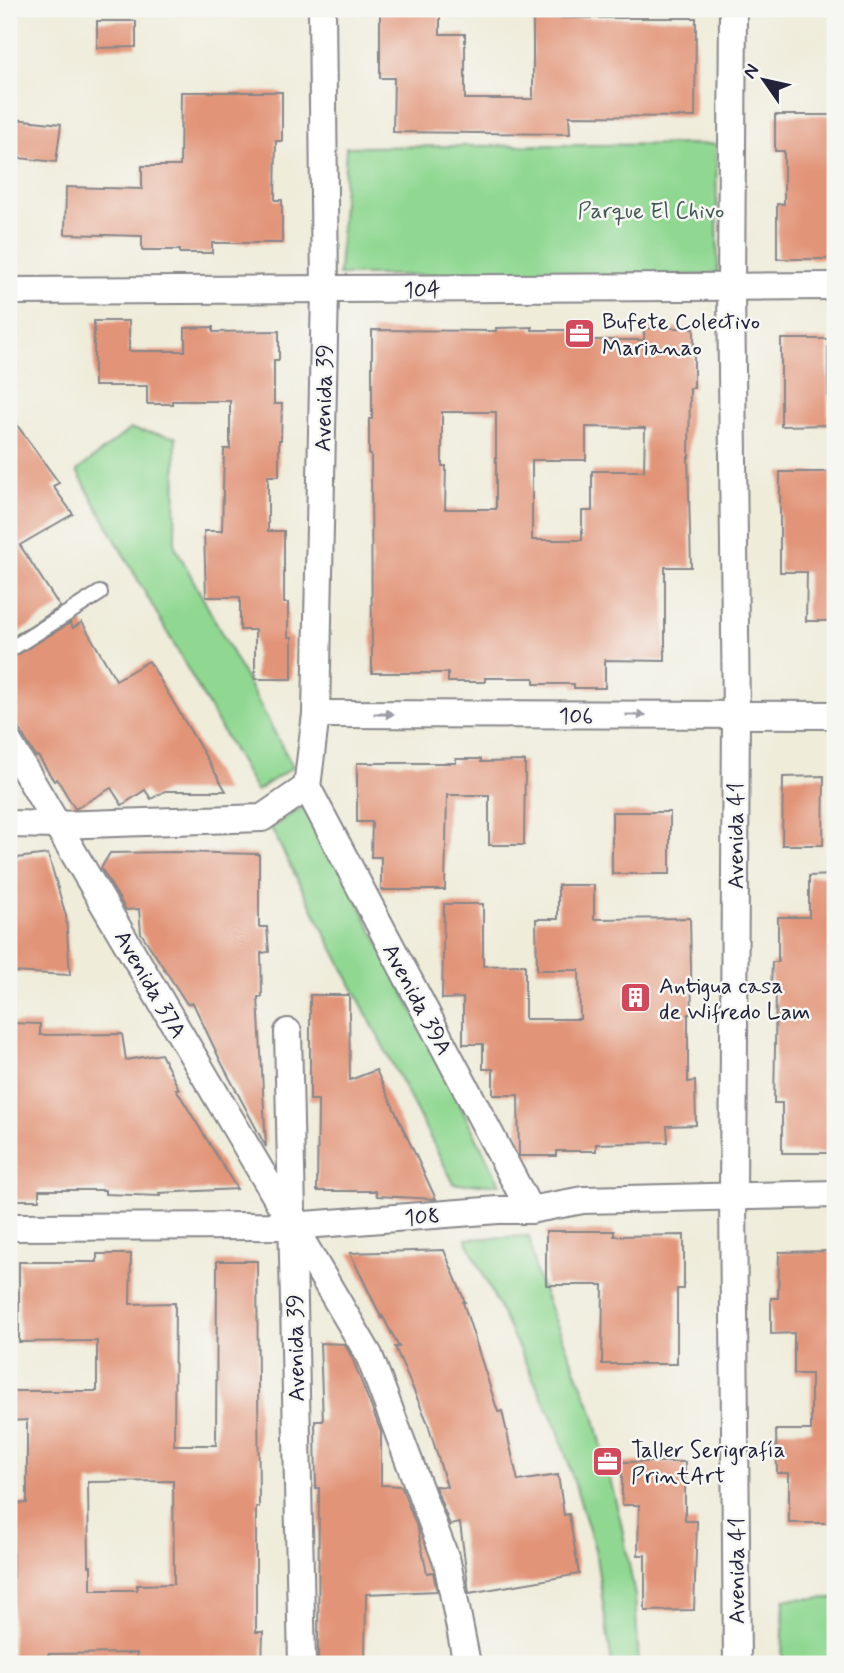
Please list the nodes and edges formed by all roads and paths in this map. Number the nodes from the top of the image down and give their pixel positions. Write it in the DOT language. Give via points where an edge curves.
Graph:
graph roads {
  1 [pos="322,9"];
  2 [pos="733,9"];
  3 [pos="12,284"];
  4 [pos="835,286"];
  5 [pos="731,287"];
  6 [pos="325,290"];
  7 [pos="100,593"];
  8 [pos="9,650"];
  9 [pos="316,714"];
  10 [pos="736,715"];
  11 [pos="835,715"];
  12 [pos="9,743"];
  13 [pos="307,787"];
  14 [pos="9,824"];
  15 [pos="58,825"];
  16 [pos="288,1032"];
  17 [pos="835,1194"];
  18 [pos="733,1195"];
  19 [pos="530,1210"];
  20 [pos="292,1226"];
  21 [pos="9,1227"];
  22 [pos="302,1664"];
  23 [pos="467,1664"];
  24 [pos="737,1664"];
  1 -- 6 [label="street, Avenida 39"];
  2 -- 5 [label="street, Avenida 41"];
  3 -- 6 [label="street, 104"];
  4 -- 5 [label="street, 104"];
  5 -- 6 [label="street, 104"];
  5 -- 10 [label="street, Avenida 41"];
  6 -- 9 [label="street, Avenida 39"];
  7 -- 8 [label="lane"];
  9 -- 10 [label="street, 106, one-way"];
  9 -- 13 [label="street, Avenida 39"];
  10 -- 11 [label="street, 106"];
  10 -- 18 [label="street, Avenida 41"];
  12 -- 15 [label="street, Avenida 37A"];
  13 -- 15 [label="street" via="262,818"];
  13 -- 19 [label="street, Avenida 39A"];
  14 -- 15 [label="street"];
  15 -- 20 [label="street, Avenida 37A"];
  16 -- 20 [label="street, Avenida 39"];
  17 -- 18 [label="street, 108"];
  18 -- 19 [label="street, 108" via="583,1200"];
  18 -- 24 [label="street, Avenida 41"];
  19 -- 20 [label="street, 108"];
  20 -- 21 [label="street, 108"];
  20 -- 22 [label="street, Avenida 39"];
  20 -- 23 [label="street" via="369,1354 447,1562"];
}
